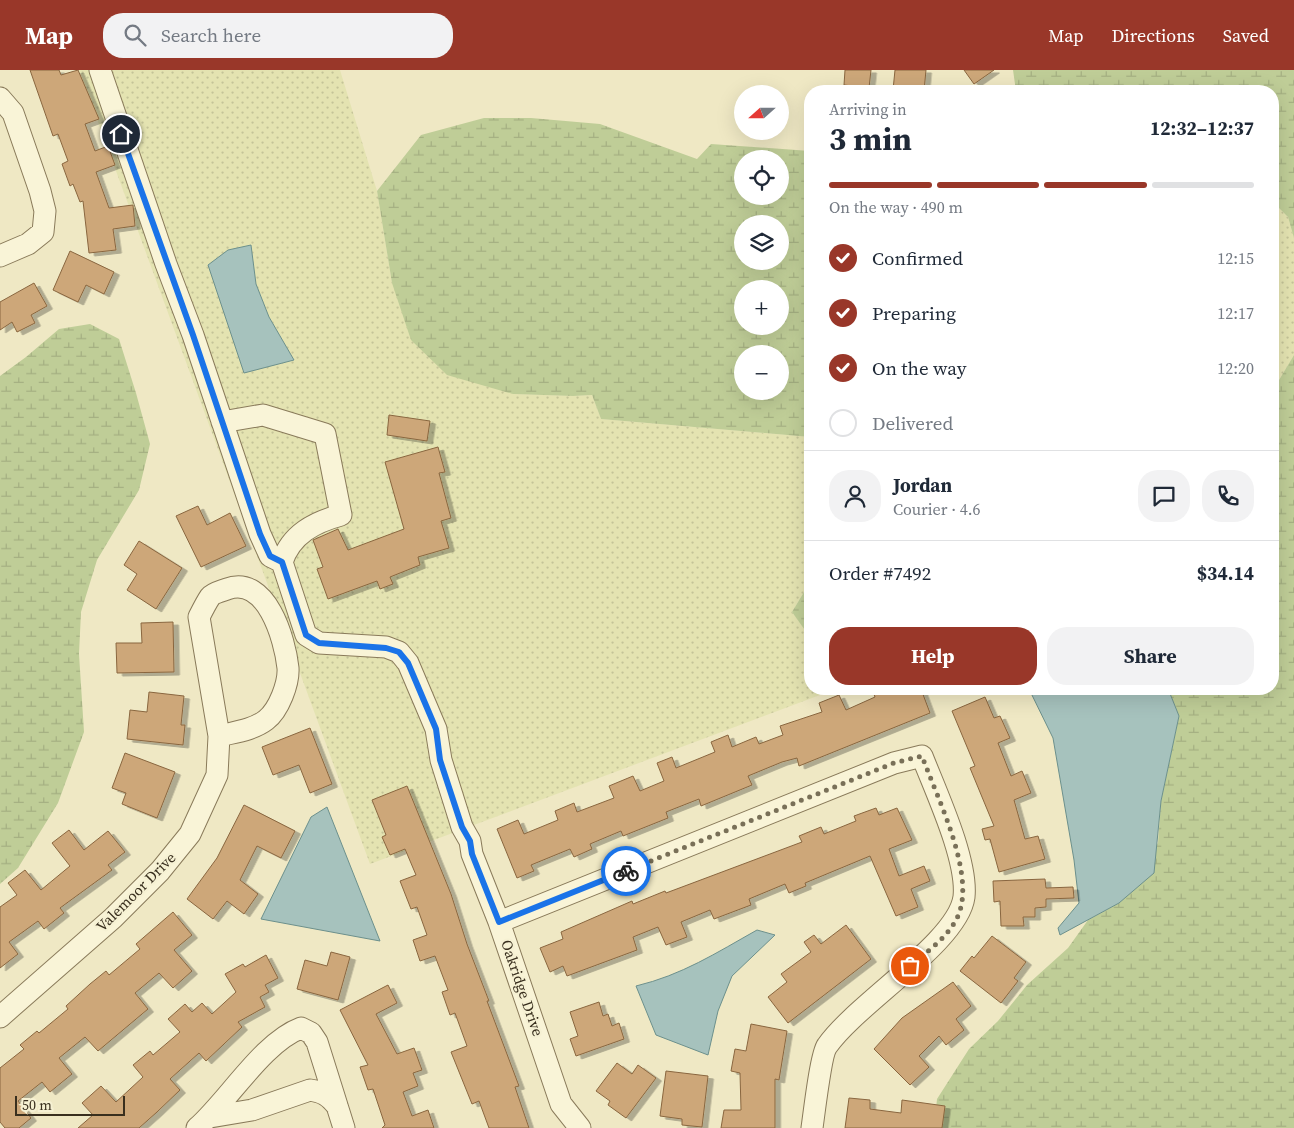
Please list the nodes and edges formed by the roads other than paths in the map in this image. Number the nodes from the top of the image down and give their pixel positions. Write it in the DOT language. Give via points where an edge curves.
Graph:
graph roads {
  1 [pos="100,70"];
  2 [pos="0,98"];
  3 [pos="0,256"];
  4 [pos="222,422"];
  5 [pos="282,562"];
  6 [pos="220,736"];
  7 [pos="499,922"];
  8 [pos="0,1017"];
  9 [pos="337,1106"];
  10 [pos="204,1122"];
  11 [pos="344,1128"];
  12 [pos="580,1128"];
  13 [pos="812,1128"];
  1 -- 4 [label="street"];
  2 -- 3 [label="street" via="13,113 45,211 43,232 28,244"];
  4 -- 5 [label="street" via="260,534 270,556"];
  4 -- 5 [label="street" via="263,415 326,434 341,515 320,521 305,530 285,552"];
  5 -- 7 [label="street, Oakridge Drive" via="306,635 319,643 386,648 399,652 408,663 436,729 440,760"];
  6 -- 6 [label="street, Valemoor Drive" via="250,729 267,719 284,689 288,670 283,644 267,602 253,590 236,586 211,596 198,617"];
  6 -- 8 [label="street, Valemoor Drive" via="217,776 190,834 160,872 113,918"];
  7 -- 12 [label="street, Oakridge Drive" via="561,1104"];
  7 -- 13 [label="street" via="894,763 922,756 955,845 963,876 964,898 956,921 937,943 856,1013 825,1048"];
  9 -- 10 [label="street" via="329,1097 310,1090"];
  9 -- 10 [label="street" via="318,1042 311,1033 300,1028 288,1033 230,1089"];
  9 -- 11 [label="street"];
}
